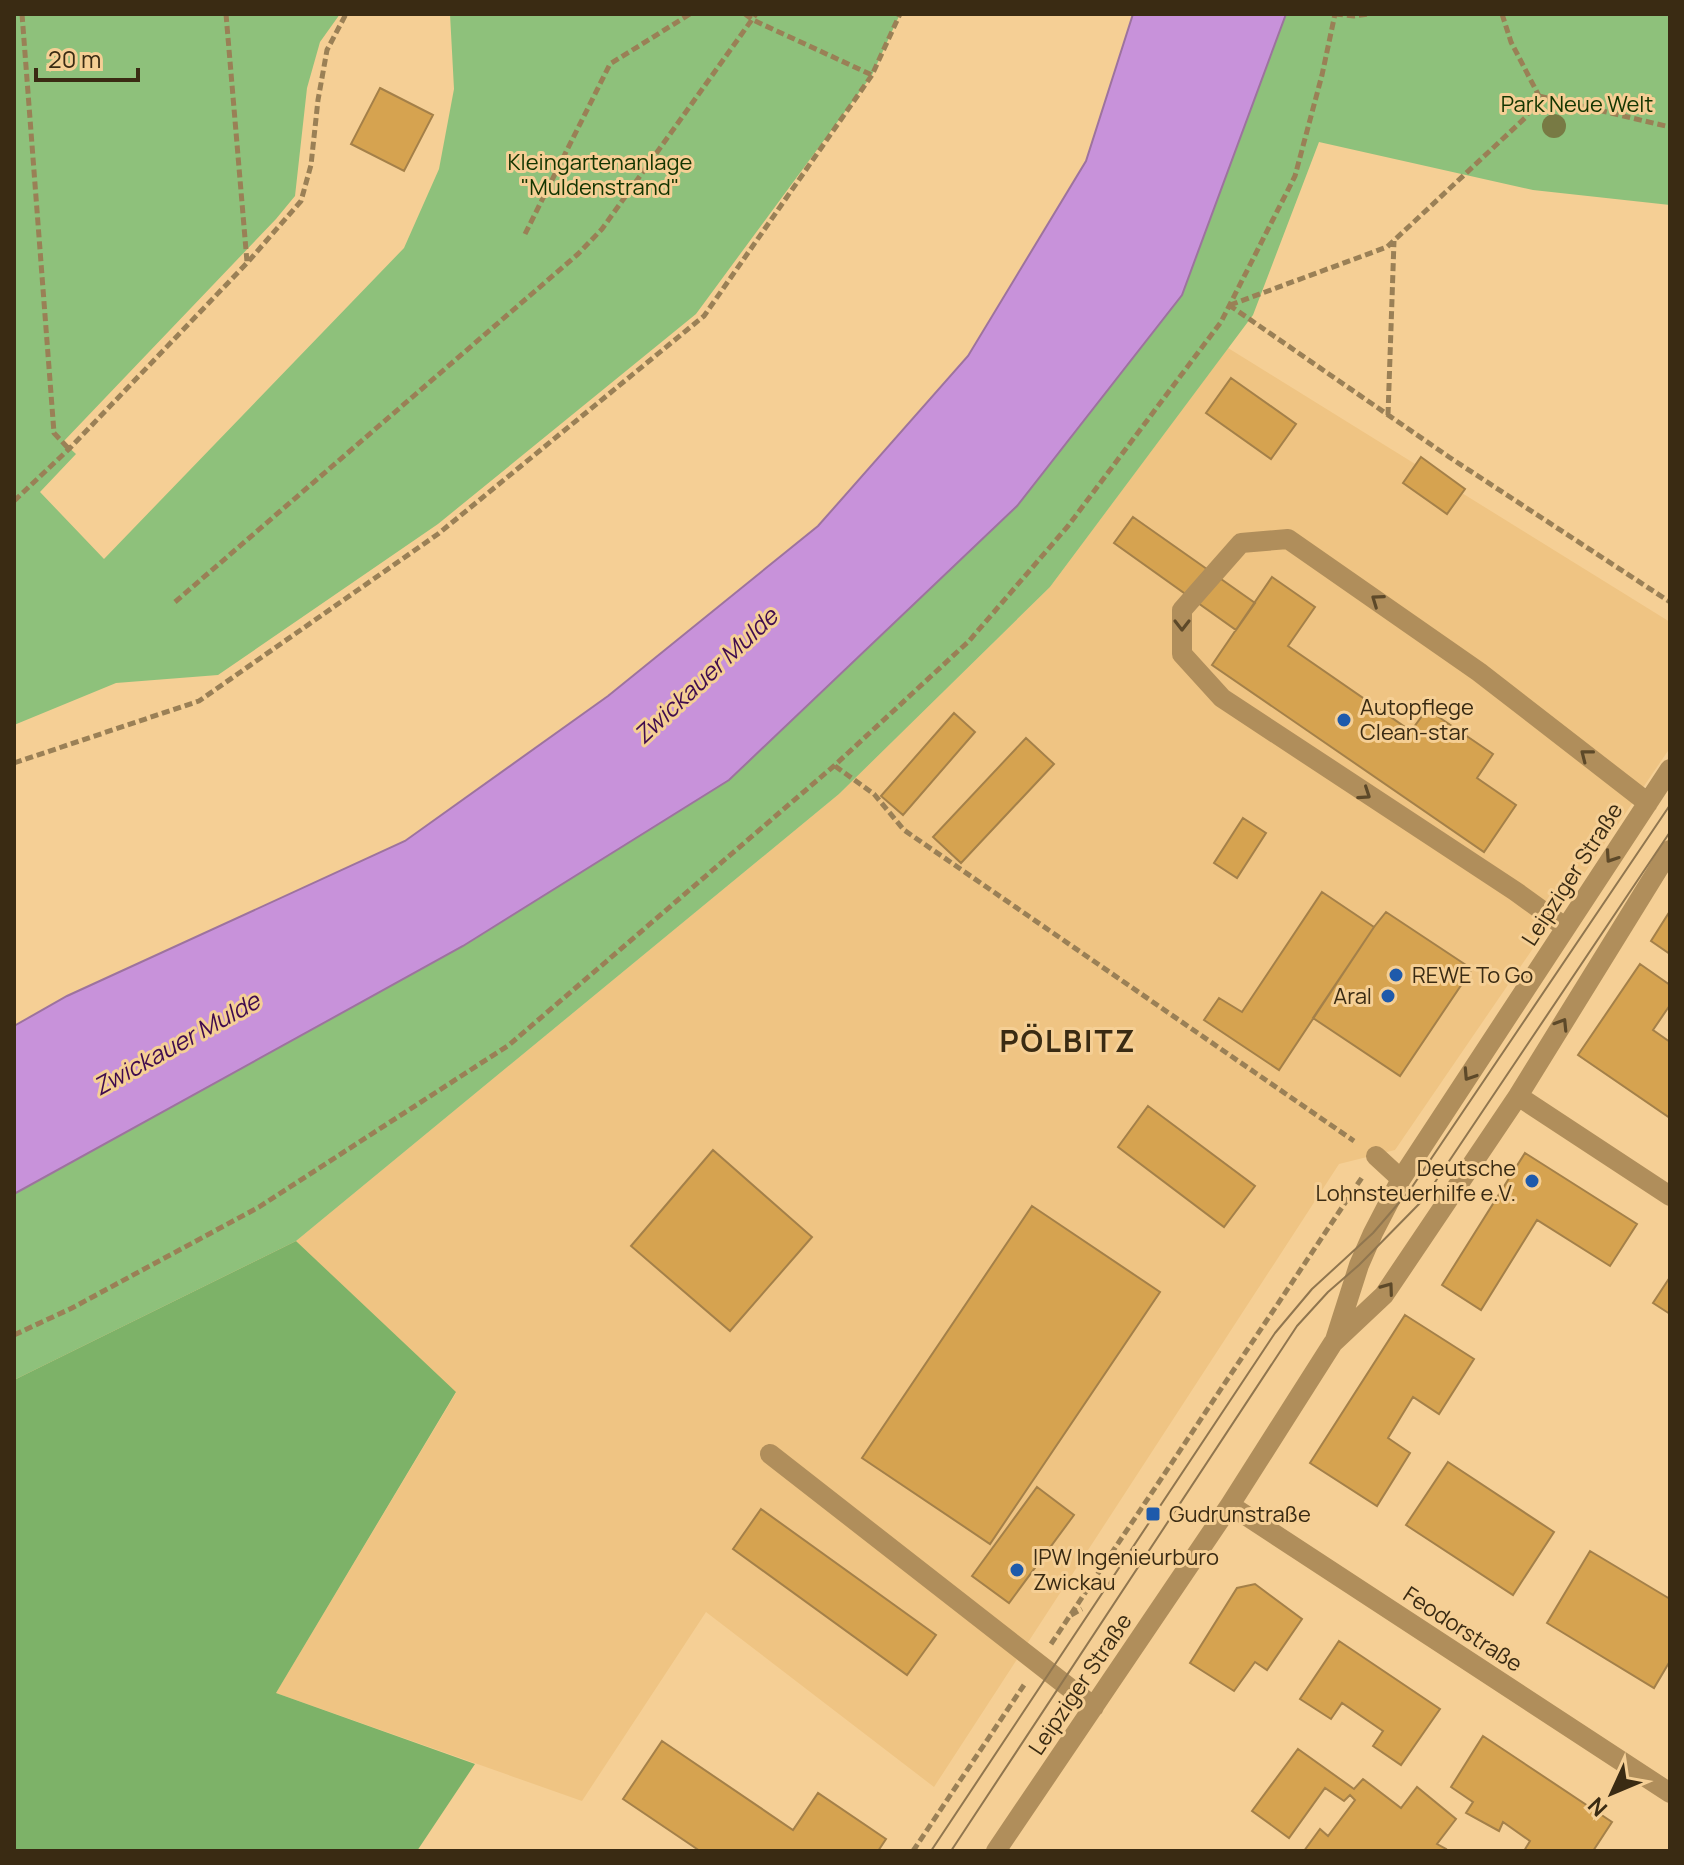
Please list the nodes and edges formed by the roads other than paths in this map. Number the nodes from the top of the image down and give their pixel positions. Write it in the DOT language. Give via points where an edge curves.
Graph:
graph roads {
  1 [pos="1670,769"];
  2 [pos="1648,803"];
  3 [pos="1670,850"];
  4 [pos="1565,927"];
  5 [pos="1518,1096"];
  6 [pos="1376,1156"];
  7 [pos="1401,1179"];
  8 [pos="1670,1196"];
  9 [pos="1333,1343"];
  10 [pos="770,1454"];
  11 [pos="1230,1505"];
  12 [pos="1094,1707"];
  13 [pos="1670,1793"];
  14 [pos="996,1851"];
  1 -- 2 [label="street, Leipziger Straße"];
  2 -- 4 [label="street, Leipziger Straße, one-way"];
  2 -- 4 [label="street, one-way" via="1479,672 1288,539 1241,543 1182,610 1182,654 1222,698"];
  5 -- 3 [label="street, Leipziger Straße, one-way"];
  4 -- 7 [label="street, Leipziger Straße, one-way"];
  5 -- 8 [label="street"];
  9 -- 5 [label="street, Leipziger Straße, one-way" via="1384,1295"];
  6 -- 7 [label="street"];
  7 -- 9 [label="street, Leipziger Straße" via="1359,1265"];
  9 -- 11 [label="street, Leipziger Straße"];
  10 -- 12 [label="street"];
  11 -- 12 [label="street, Leipziger Straße"];
  11 -- 13 [label="street, Feodorstraße"];
  12 -- 14 [label="street, Leipziger Straße"];
}
